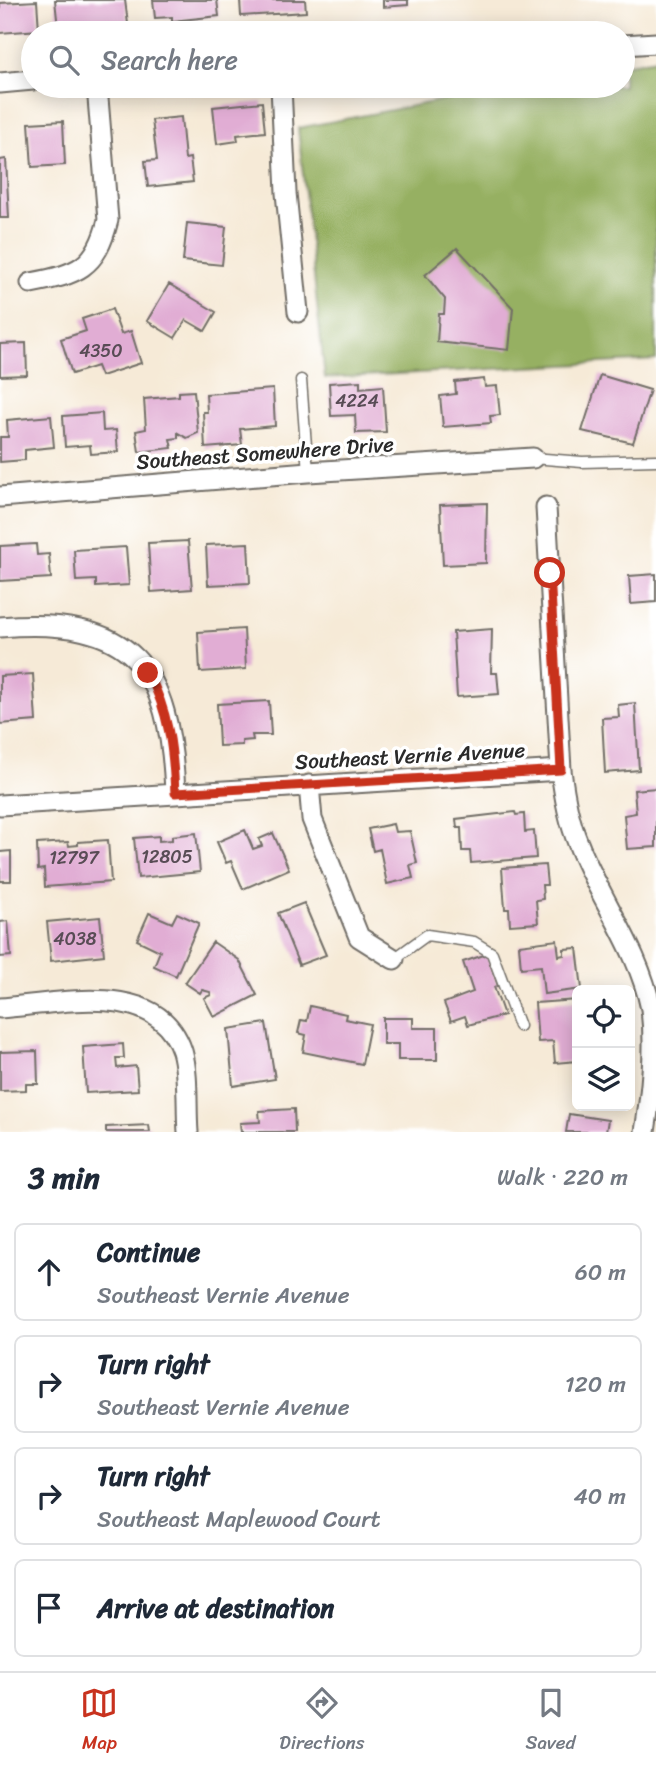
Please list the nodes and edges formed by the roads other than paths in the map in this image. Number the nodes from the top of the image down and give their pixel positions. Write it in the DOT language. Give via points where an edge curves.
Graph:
graph roads {
  1 [pos="656,43"];
  2 [pos="635,44"];
  3 [pos="21,81"];
  4 [pos="0,83"];
  5 [pos="98,98"];
  6 [pos="282,98"];
  7 [pos="30,283"];
  8 [pos="298,312"];
  9 [pos="301,380"];
  10 [pos="533,458"];
  11 [pos="656,460"];
  12 [pos="308,471"];
  13 [pos="0,497"];
  14 [pos="546,507"];
  15 [pos="0,627"];
  16 [pos="561,770"];
  17 [pos="309,785"];
  18 [pos="175,793"];
  19 [pos="0,805"];
  20 [pos="394,959"];
  21 [pos="0,1008"];
  22 [pos="519,1026"];
  23 [pos="188,1132"];
  24 [pos="645,1132"];
  1 -- 2 [label="street"];
  3 -- 4 [label="street"];
  5 -- 7 [label="street" via="108,220 103,240 94,258 78,270"];
  6 -- 8 [label="street"];
  9 -- 12 [label="lane"];
  10 -- 11 [label="lane" via="604,463"];
  10 -- 12 [label="street, Southeast Somewhere Drive"];
  12 -- 13 [label="street, Southeast Somewhere Drive"];
  14 -- 16 [label="street"];
  15 -- 18 [label="street" via="72,626 126,649 148,673 162,699 170,727"];
  16 -- 17 [label="street, Southeast Vernie Avenue"];
  16 -- 24 [label="street" via="567,812 579,845 639,967 652,1011 654,1053"];
  17 -- 18 [label="street, Southeast Vernie Avenue"];
  17 -- 20 [label="street" via="312,819 359,937"];
  18 -- 19 [label="street, Southeast Vernie Avenue"];
  20 -- 22 [label="lane" via="427,936 474,942 492,953"];
  21 -- 23 [label="street" via="113,1000 159,1016 174,1032 183,1055"];
}
